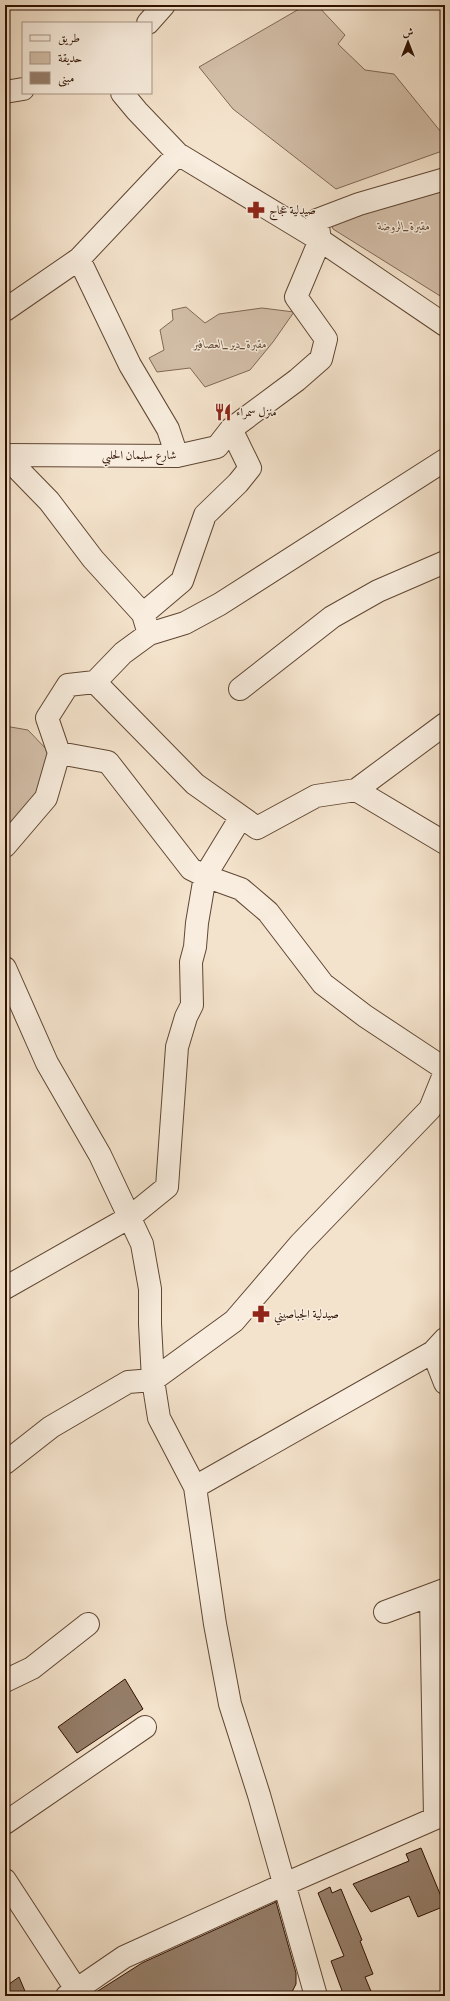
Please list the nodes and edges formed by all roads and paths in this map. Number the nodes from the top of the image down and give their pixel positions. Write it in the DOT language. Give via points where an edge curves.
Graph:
graph roads {
  1 [pos="164,5"];
  2 [pos="149,22"];
  3 [pos="22,89"];
  4 [pos="5,92"];
  5 [pos="123,94"];
  6 [pos="178,154"];
  7 [pos="445,178"];
  8 [pos="320,240"];
  9 [pos="79,260"];
  10 [pos="5,310"];
  11 [pos="445,325"];
  12 [pos="231,429"];
  13 [pos="5,456"];
  14 [pos="177,456"];
  15 [pos="445,460"];
  16 [pos="445,562"];
  17 [pos="146,624"];
  18 [pos="95,682"];
  19 [pos="240,689"];
  20 [pos="445,724"];
  21 [pos="59,753"];
  22 [pos="356,790"];
  23 [pos="241,817"];
  24 [pos="445,843"];
  25 [pos="5,846"];
  26 [pos="205,876"];
  27 [pos="5,968"];
  28 [pos="445,1069"];
  29 [pos="445,1072"];
  30 [pos="130,1217"];
  31 [pos="5,1288"];
  32 [pos="439,1346"];
  33 [pos="153,1380"];
  34 [pos="445,1383"];
  35 [pos="5,1463"];
  36 [pos="195,1487"];
  37 [pos="438,1592"];
  38 [pos="385,1612"];
  39 [pos="88,1624"];
  40 [pos="5,1682"];
  41 [pos="145,1727"];
  42 [pos="440,1816"];
  43 [pos="5,1823"];
  44 [pos="5,1880"];
  45 [pos="285,1884"];
  46 [pos="71,1992"];
  47 [pos="310,1994"];
  1 -- 2 [label="street"];
  3 -- 4 [label="street"];
  5 -- 6 [label="street"];
  6 -- 8 [label="street"];
  6 -- 9 [label="street"];
  7 -- 8 [label="street" via="359,204 317,220"];
  8 -- 11 [label="street"];
  8 -- 12 [label="street, شارع سليمان الحلبي" via="296,298 326,339 321,359"];
  9 -- 10 [label="street"];
  9 -- 14 [label="street" via="130,365 168,429"];
  12 -- 14 [label="street, شارع سليمان الحلبي" via="217,447"];
  12 -- 17 [label="street" via="250,468 205,514 182,581"];
  13 -- 14 [label="street, شارع سليمان الحلبي"];
  13 -- 17 [label="street" via="49,501"];
  15 -- 17 [label="street" via="220,604 185,623"];
  16 -- 19 [label="street" via="378,591 332,617"];
  17 -- 18 [label="street"];
  18 -- 21 [label="street" via="68,685 47,718"];
  18 -- 23 [label="street" via="195,784"];
  20 -- 22 [label="street"];
  21 -- 25 [label="street" via="46,798"];
  21 -- 26 [label="street" via="108,762 191,869"];
  22 -- 23 [label="street" via="316,796 257,828"];
  22 -- 24 [label="street"];
  23 -- 26 [label="street"];
  26 -- 28 [label="street" via="240,889 268,912 324,984 365,1016"];
  26 -- 30 [label="street" via="191,962 192,1005 177,1047 167,1187"];
  27 -- 30 [label="street" via="47,1063 100,1155"];
  29 -- 33 [label="street" via="430,1110 300,1244 234,1321"];
  30 -- 31 [label="street"];
  30 -- 33 [label="street" via="142,1244 150,1288"];
  32 -- 34 [label="street"];
  32 -- 36 [label="street"];
  33 -- 35 [label="street" via="128,1382 51,1427"];
  33 -- 36 [label="street" via="159,1418"];
  36 -- 45 [label="street" via="215,1624 230,1704"];
  37 -- 38 [label="street"];
  37 -- 42 [label="street"];
  39 -- 40 [label="street" via="32,1668"];
  41 -- 43 [label="street"];
  42 -- 45 [label="street"];
  44 -- 46 [label="street"];
  45 -- 46 [label="street" via="124,1957"];
  45 -- 47 [label="street"];
}
